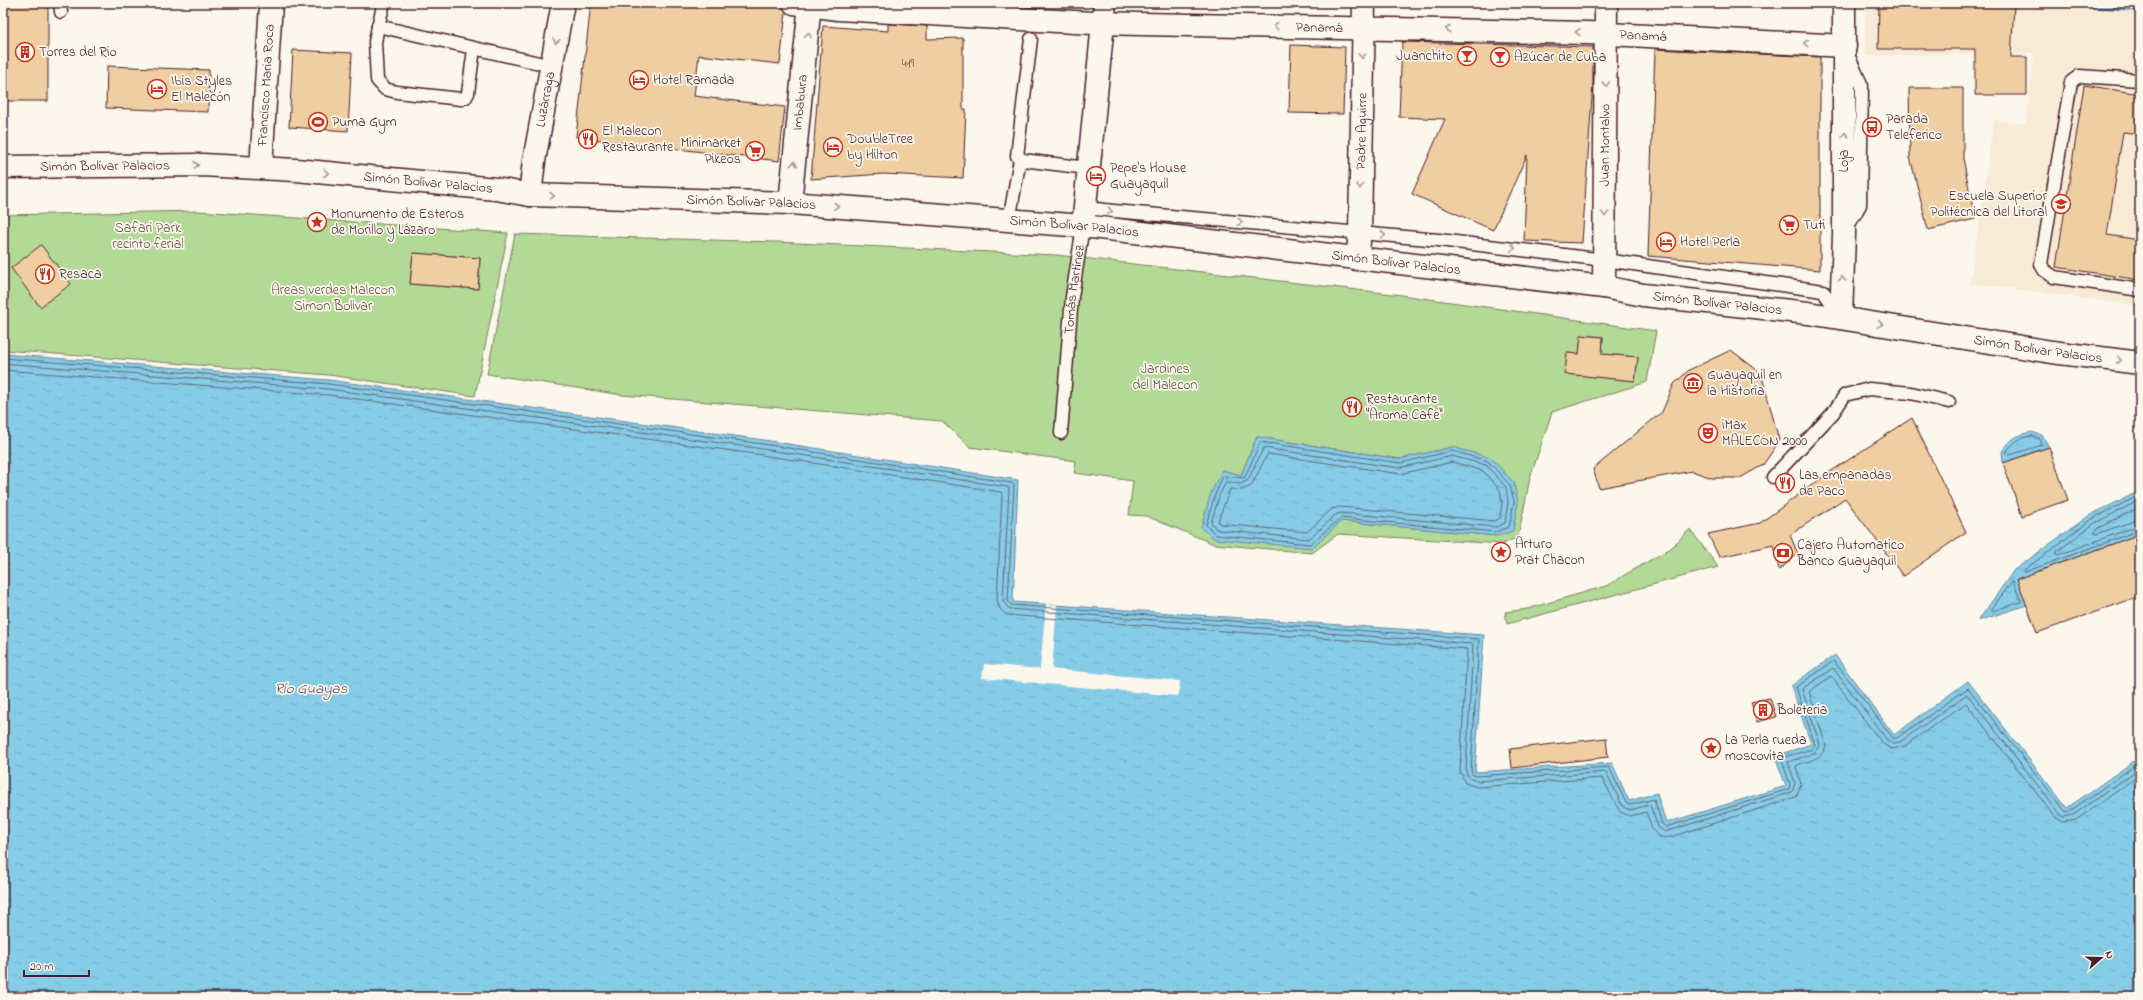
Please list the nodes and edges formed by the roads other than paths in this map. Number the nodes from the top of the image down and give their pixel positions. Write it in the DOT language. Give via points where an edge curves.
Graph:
graph roads {
  1 [pos="272,3"];
  2 [pos="384,3"];
  3 [pos="563,3"];
  4 [pos="1364,3"];
  5 [pos="1606,3"];
  6 [pos="1844,3"];
  7 [pos="804,4"];
  8 [pos="936,9"];
  9 [pos="1099,13"];
  10 [pos="378,26"];
  11 [pos="1364,28"];
  12 [pos="1606,34"];
  13 [pos="1032,39"];
  14 [pos="1845,47"];
  15 [pos="474,49"];
  16 [pos="552,66"];
  17 [pos="2140,80"];
  18 [pos="1020,159"];
  19 [pos="3,167"];
  20 [pos="1079,167"];
  21 [pos="261,168"];
  22 [pos="530,195"];
  23 [pos="790,203"];
  24 [pos="1085,217"];
  25 [pos="1009,220"];
  26 [pos="1360,233"];
  27 [pos="1356,259"];
  28 [pos="1605,260"];
  29 [pos="1604,287"];
  30 [pos="2140,290"];
  31 [pos="1841,318"];
  32 [pos="2140,363"];
  33 [pos="1949,402"];
  34 [pos="1061,433"];
  35 [pos="1773,477"];
  1 -- 21 [label="main road, Francisco Maria Roca"];
  2 -- 10 [label="lane"];
  3 -- 16 [label="main road, Luzárraga, one-way"];
  4 -- 11 [label="main road, Padre Aguirre"];
  5 -- 12 [label="main road, Juan Montalvo"];
  6 -- 14 [label="main road, Loja"];
  7 -- 8 [label="main road, Panamá"];
  23 -- 7 [label="main road, Imbabura, one-way"];
  8 -- 9 [label="main road, Panamá"];
  11 -- 9 [label="main road, Panamá, one-way"];
  9 -- 20 [label="lane"];
  9 -- 24 [label="main road, Tomás Martínez"];
  10 -- 15 [label="lane"];
  10 -- 15 [label="lane" via="375,42 377,80 385,89 397,92 461,99 466,97"];
  12 -- 11 [label="main road, Panamá, one-way"];
  11 -- 26 [label="main road, Padre Aguirre, one-way"];
  14 -- 12 [label="main road, Panamá, one-way"];
  12 -- 28 [label="main road, Juan Montalvo, one-way"];
  13 -- 18 [label="lane" via="1016,153"];
  31 -- 14 [label="main road, Loja, one-way"];
  15 -- 16 [label="lane"];
  16 -- 22 [label="main road, Luzárraga"];
  17 -- 30 [label="lane" via="2079,76 2071,82 2041,264 2044,270 2054,277"];
  18 -- 20 [label="lane"];
  18 -- 25 [label="lane"];
  19 -- 21 [label="main road, Simón Bolívar Palacios, one-way" via="202,165"];
  20 -- 24 [label="lane" via="1076,185 1078,202"];
  21 -- 22 [label="main road, Simón Bolívar Palacios, one-way" via="488,188"];
  22 -- 23 [label="main road, Simón Bolívar Palacios, one-way"];
  23 -- 25 [label="main road, Simón Bolívar Palacios, one-way"];
  24 -- 25 [label="main road, Simón Bolívar Palacios"];
  24 -- 26 [label="lane, one-way"];
  24 -- 27 [label="main road, Simón Bolívar Palacios"];
  24 -- 34 [label="lane, Tomás Martínez" via="1072,297"];
  26 -- 27 [label="main road, Padre Aguirre"];
  26 -- 28 [label="lane, one-way"];
  27 -- 29 [label="main road, Simón Bolívar Palacios"];
  28 -- 29 [label="main road, Juan Montalvo"];
  28 -- 31 [label="lane" via="1823,291"];
  29 -- 31 [label="main road, Simón Bolívar Palacios" via="1643,295"];
  31 -- 32 [label="main road, Simón Bolívar Palacios, one-way" via="2052,352"];
  33 -- 35 [label="lane" via="1911,393 1869,389 1845,395 1834,413"];
}
